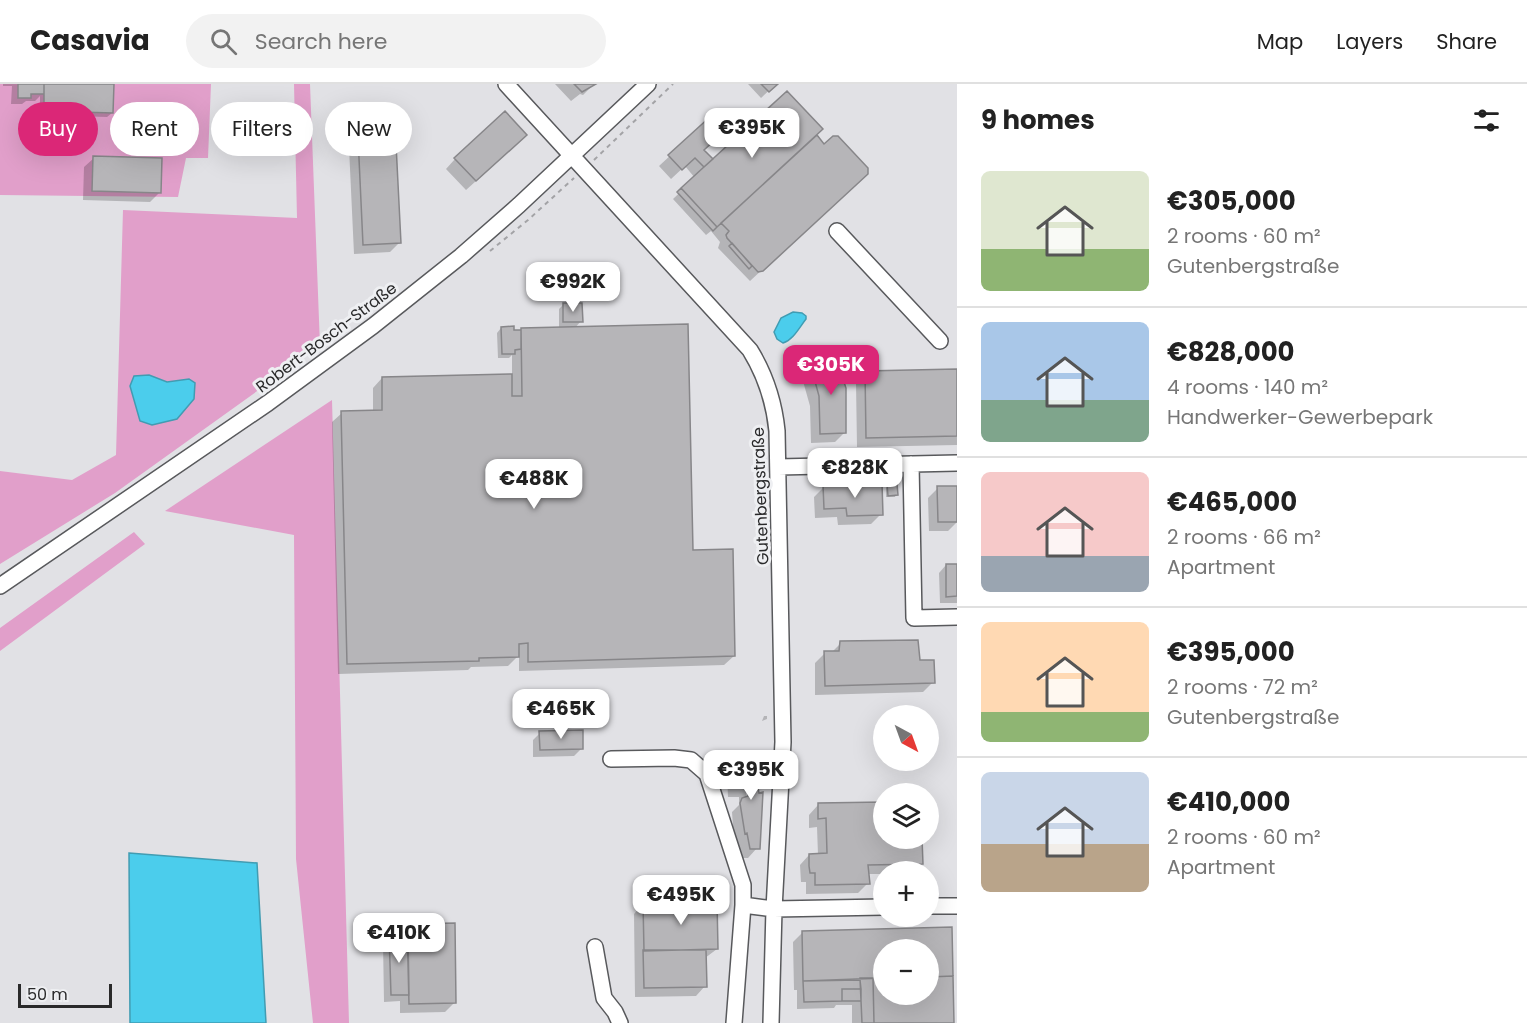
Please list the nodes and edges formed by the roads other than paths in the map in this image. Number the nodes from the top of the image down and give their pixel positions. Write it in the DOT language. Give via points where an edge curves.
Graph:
graph roads {
  1 [pos="506,84"];
  2 [pos="648,84"];
  3 [pos="573,156"];
  4 [pos="837,231"];
  5 [pos="940,341"];
  6 [pos="957,463"];
  7 [pos="911,464"];
  8 [pos="778,467"];
  9 [pos="0,586"];
  10 [pos="957,617"];
  11 [pos="611,759"];
  12 [pos="743,905"];
  13 [pos="939,906"];
  14 [pos="957,906"];
  15 [pos="873,907"];
  16 [pos="774,909"];
  17 [pos="595,947"];
  18 [pos="620,1023"];
  19 [pos="734,1023"];
  20 [pos="771,1023"];
  1 -- 3 [label="street, Gutenbergstraße"];
  2 -- 3 [label="street, Robert-Bosch-Straße"];
  3 -- 8 [label="street, Gutenbergstraße" via="750,350 772,399"];
  3 -- 9 [label="street, Robert-Bosch-Straße" via="461,256 325,363"];
  4 -- 5 [label="street"];
  6 -- 7 [label="street"];
  7 -- 8 [label="street"];
  7 -- 10 [label="street" via="914,618"];
  8 -- 16 [label="street, Gutenbergstraße" via="783,723"];
  11 -- 12 [label="street" via="691,760 707,774 743,885"];
  12 -- 16 [label="street"];
  12 -- 19 [label="street"];
  13 -- 14 [label="street"];
  15 -- 16 [label="street"];
  16 -- 20 [label="street, Gutenbergstraße"];
  17 -- 18 [label="street" via="604,998"];
}
